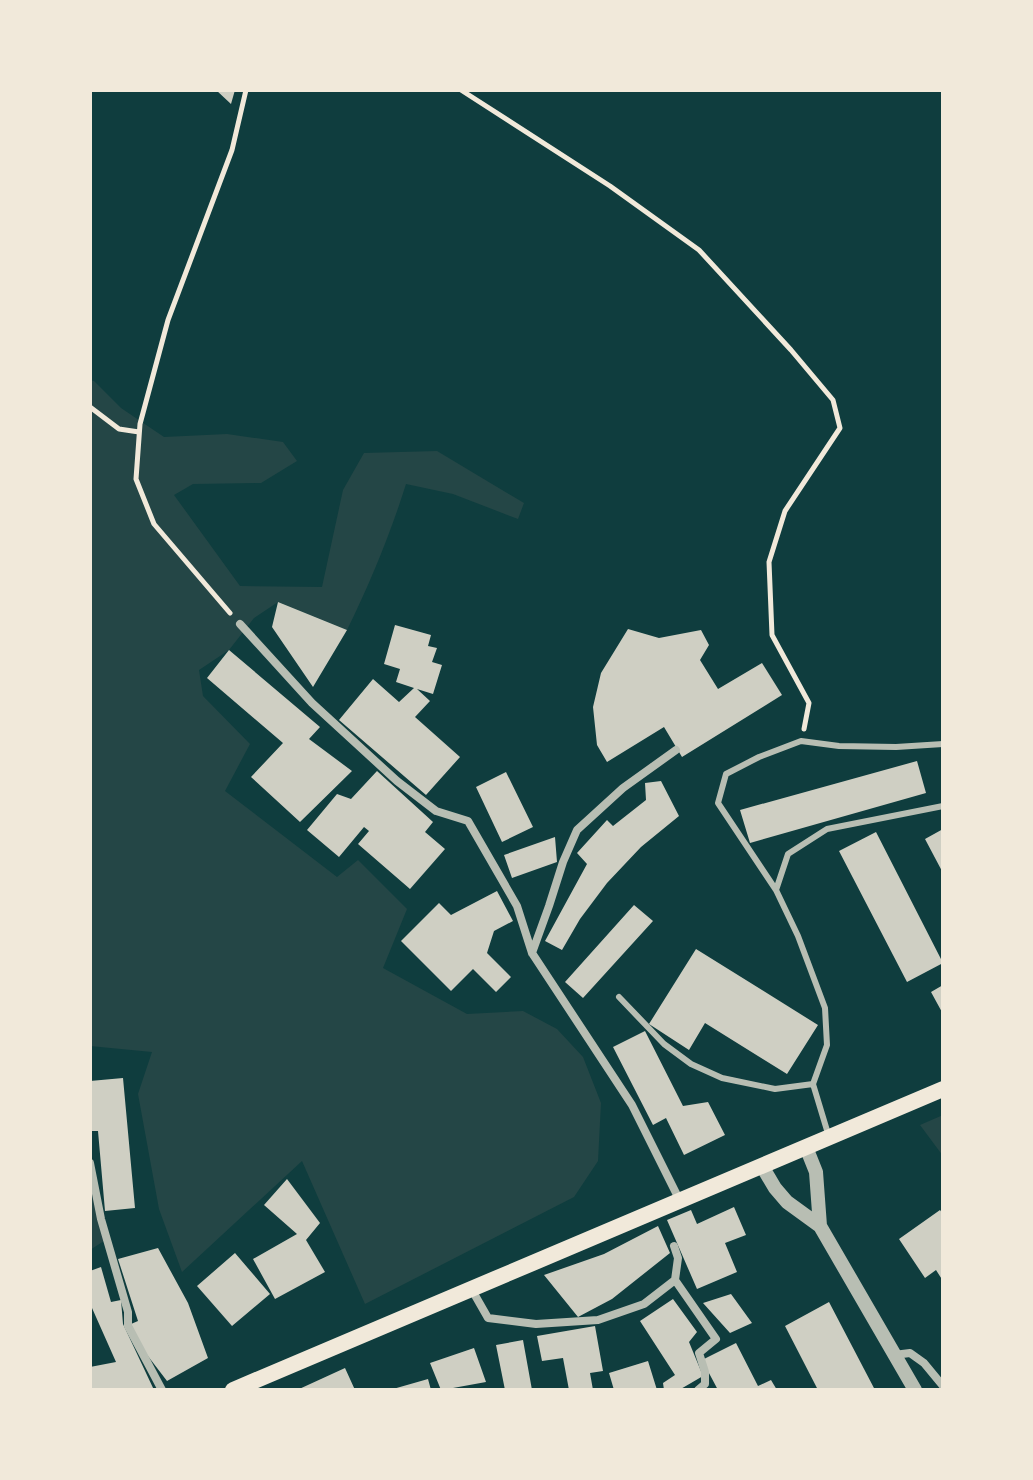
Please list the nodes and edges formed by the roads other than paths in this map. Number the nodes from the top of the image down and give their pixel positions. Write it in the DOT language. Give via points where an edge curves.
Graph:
graph roads {
  1 [pos="240,624"];
  2 [pos="943,744"];
  3 [pos="676,750"];
  4 [pos="943,806"];
  5 [pos="776,890"];
  6 [pos="532,953"];
  7 [pos="619,997"];
  8 [pos="813,1084"];
  9 [pos="943,1089"];
  10 [pos="829,1137"];
  11 [pos="806,1147"];
  12 [pos="90,1163"];
  13 [pos="762,1166"];
  14 [pos="680,1201"];
  15 [pos="820,1226"];
  16 [pos="674,1246"];
  17 [pos="675,1280"];
  18 [pos="471,1289"];
  19 [pos="893,1355"];
  20 [pos="943,1386"];
  21 [pos="162,1390"];
  22 [pos="233,1390"];
  23 [pos="698,1390"];
  24 [pos="915,1390"];
  1 -- 6 [label="street" via="312,703 397,781 436,811 468,821 517,906"];
  2 -- 5 [label="lane" via="839,746 801,741 726,774 718,803"];
  3 -- 6 [label="street" via="577,830"];
  4 -- 5 [label="lane" via="827,829 788,854"];
  5 -- 8 [label="lane" via="825,1008 827,1045"];
  6 -- 14 [label="street" via="632,1105"];
  7 -- 8 [label="lane" via="664,1044 722,1078 775,1089"];
  8 -- 10 [label="lane"];
  9 -- 10 [label="main road"];
  10 -- 11 [label="main road"];
  11 -- 13 [label="main road"];
  11 -- 15 [label="street" via="816,1172"];
  12 -- 21 [label="street" via="128,1326"];
  13 -- 14 [label="main road"];
  13 -- 15 [label="street" via="787,1202"];
  14 -- 18 [label="main road"];
  15 -- 19 [label="street"];
  16 -- 17 [label="street"];
  17 -- 18 [label="street" via="644,1304 598,1320 536,1324 488,1318"];
  17 -- 23 [label="street" via="716,1339 699,1353 705,1384"];
  18 -- 22 [label="main road"];
  19 -- 20 [label="street" via="910,1353"];
  19 -- 24 [label="street"];
}
